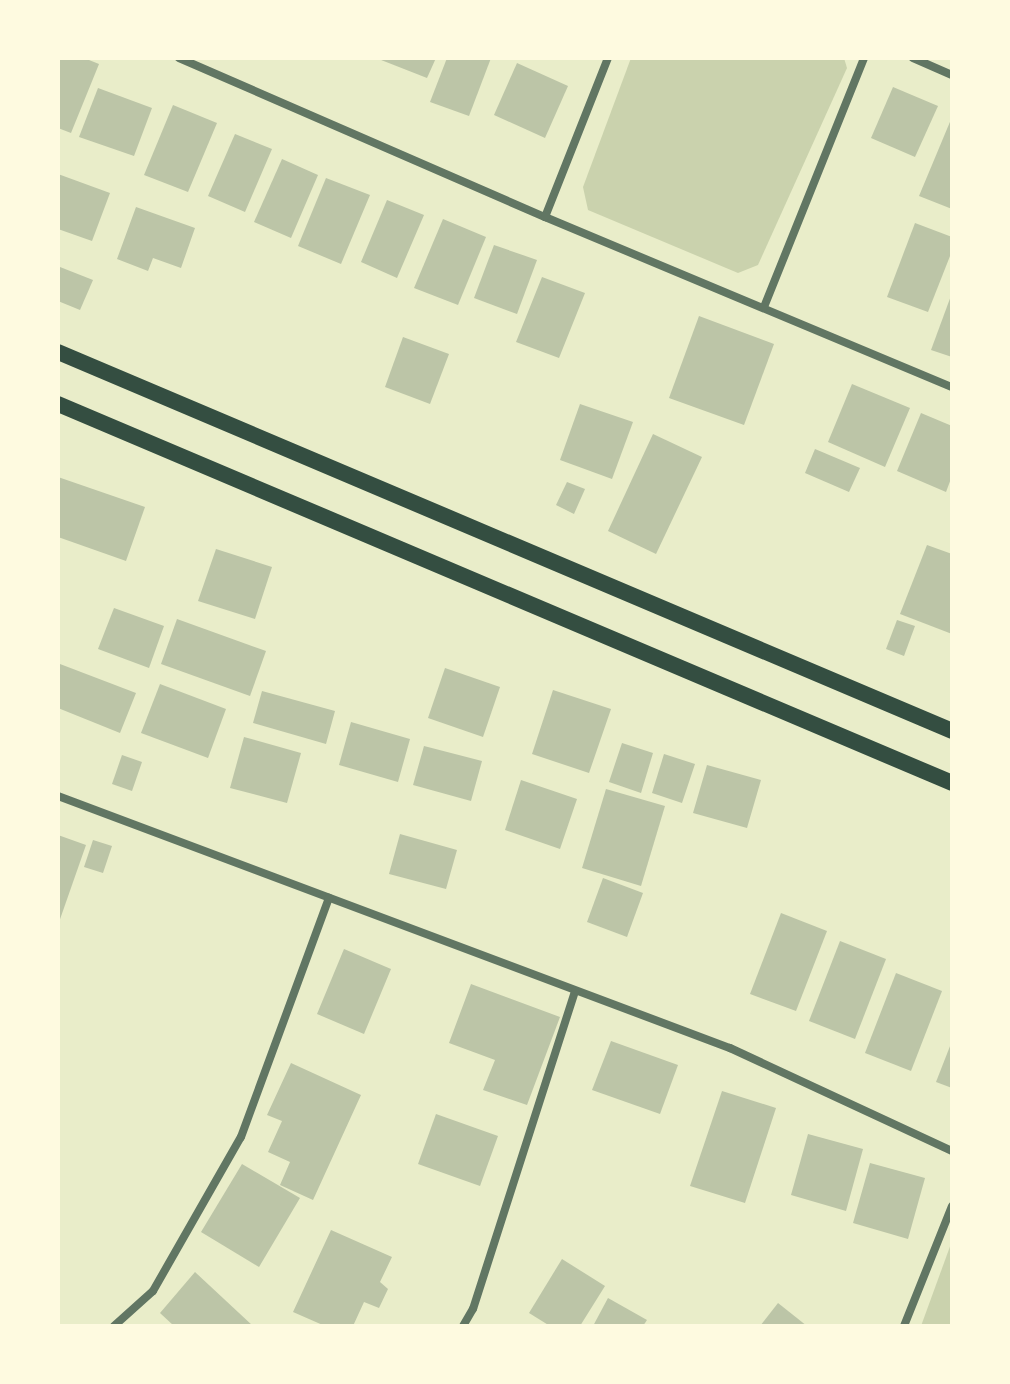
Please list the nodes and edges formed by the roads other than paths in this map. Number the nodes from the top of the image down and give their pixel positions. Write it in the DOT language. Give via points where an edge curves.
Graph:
graph roads {
  1 [pos="179,58"];
  2 [pos="608,58"];
  3 [pos="864,58"];
  4 [pos="913,58"];
  5 [pos="952,75"];
  6 [pos="545,217"];
  7 [pos="764,307"];
  8 [pos="58,352"];
  9 [pos="952,387"];
  10 [pos="58,404"];
  11 [pos="952,731"];
  12 [pos="952,783"];
  13 [pos="58,796"];
  14 [pos="329,898"];
  15 [pos="575,991"];
  16 [pos="952,1151"];
  17 [pos="952,1206"];
  18 [pos="114,1326"];
  19 [pos="463,1326"];
  20 [pos="904,1326"];
  1 -- 6 [label="street"];
  2 -- 6 [label="street"];
  3 -- 7 [label="street"];
  4 -- 5 [label="street"];
  6 -- 7 [label="street"];
  7 -- 9 [label="street"];
  8 -- 11 [label="main road"];
  10 -- 12 [label="main road"];
  13 -- 14 [label="street"];
  14 -- 15 [label="street"];
  14 -- 18 [label="street" via="241,1137 153,1291"];
  15 -- 16 [label="street" via="730,1048"];
  15 -- 19 [label="street" via="473,1309"];
  17 -- 20 [label="street"];
}
